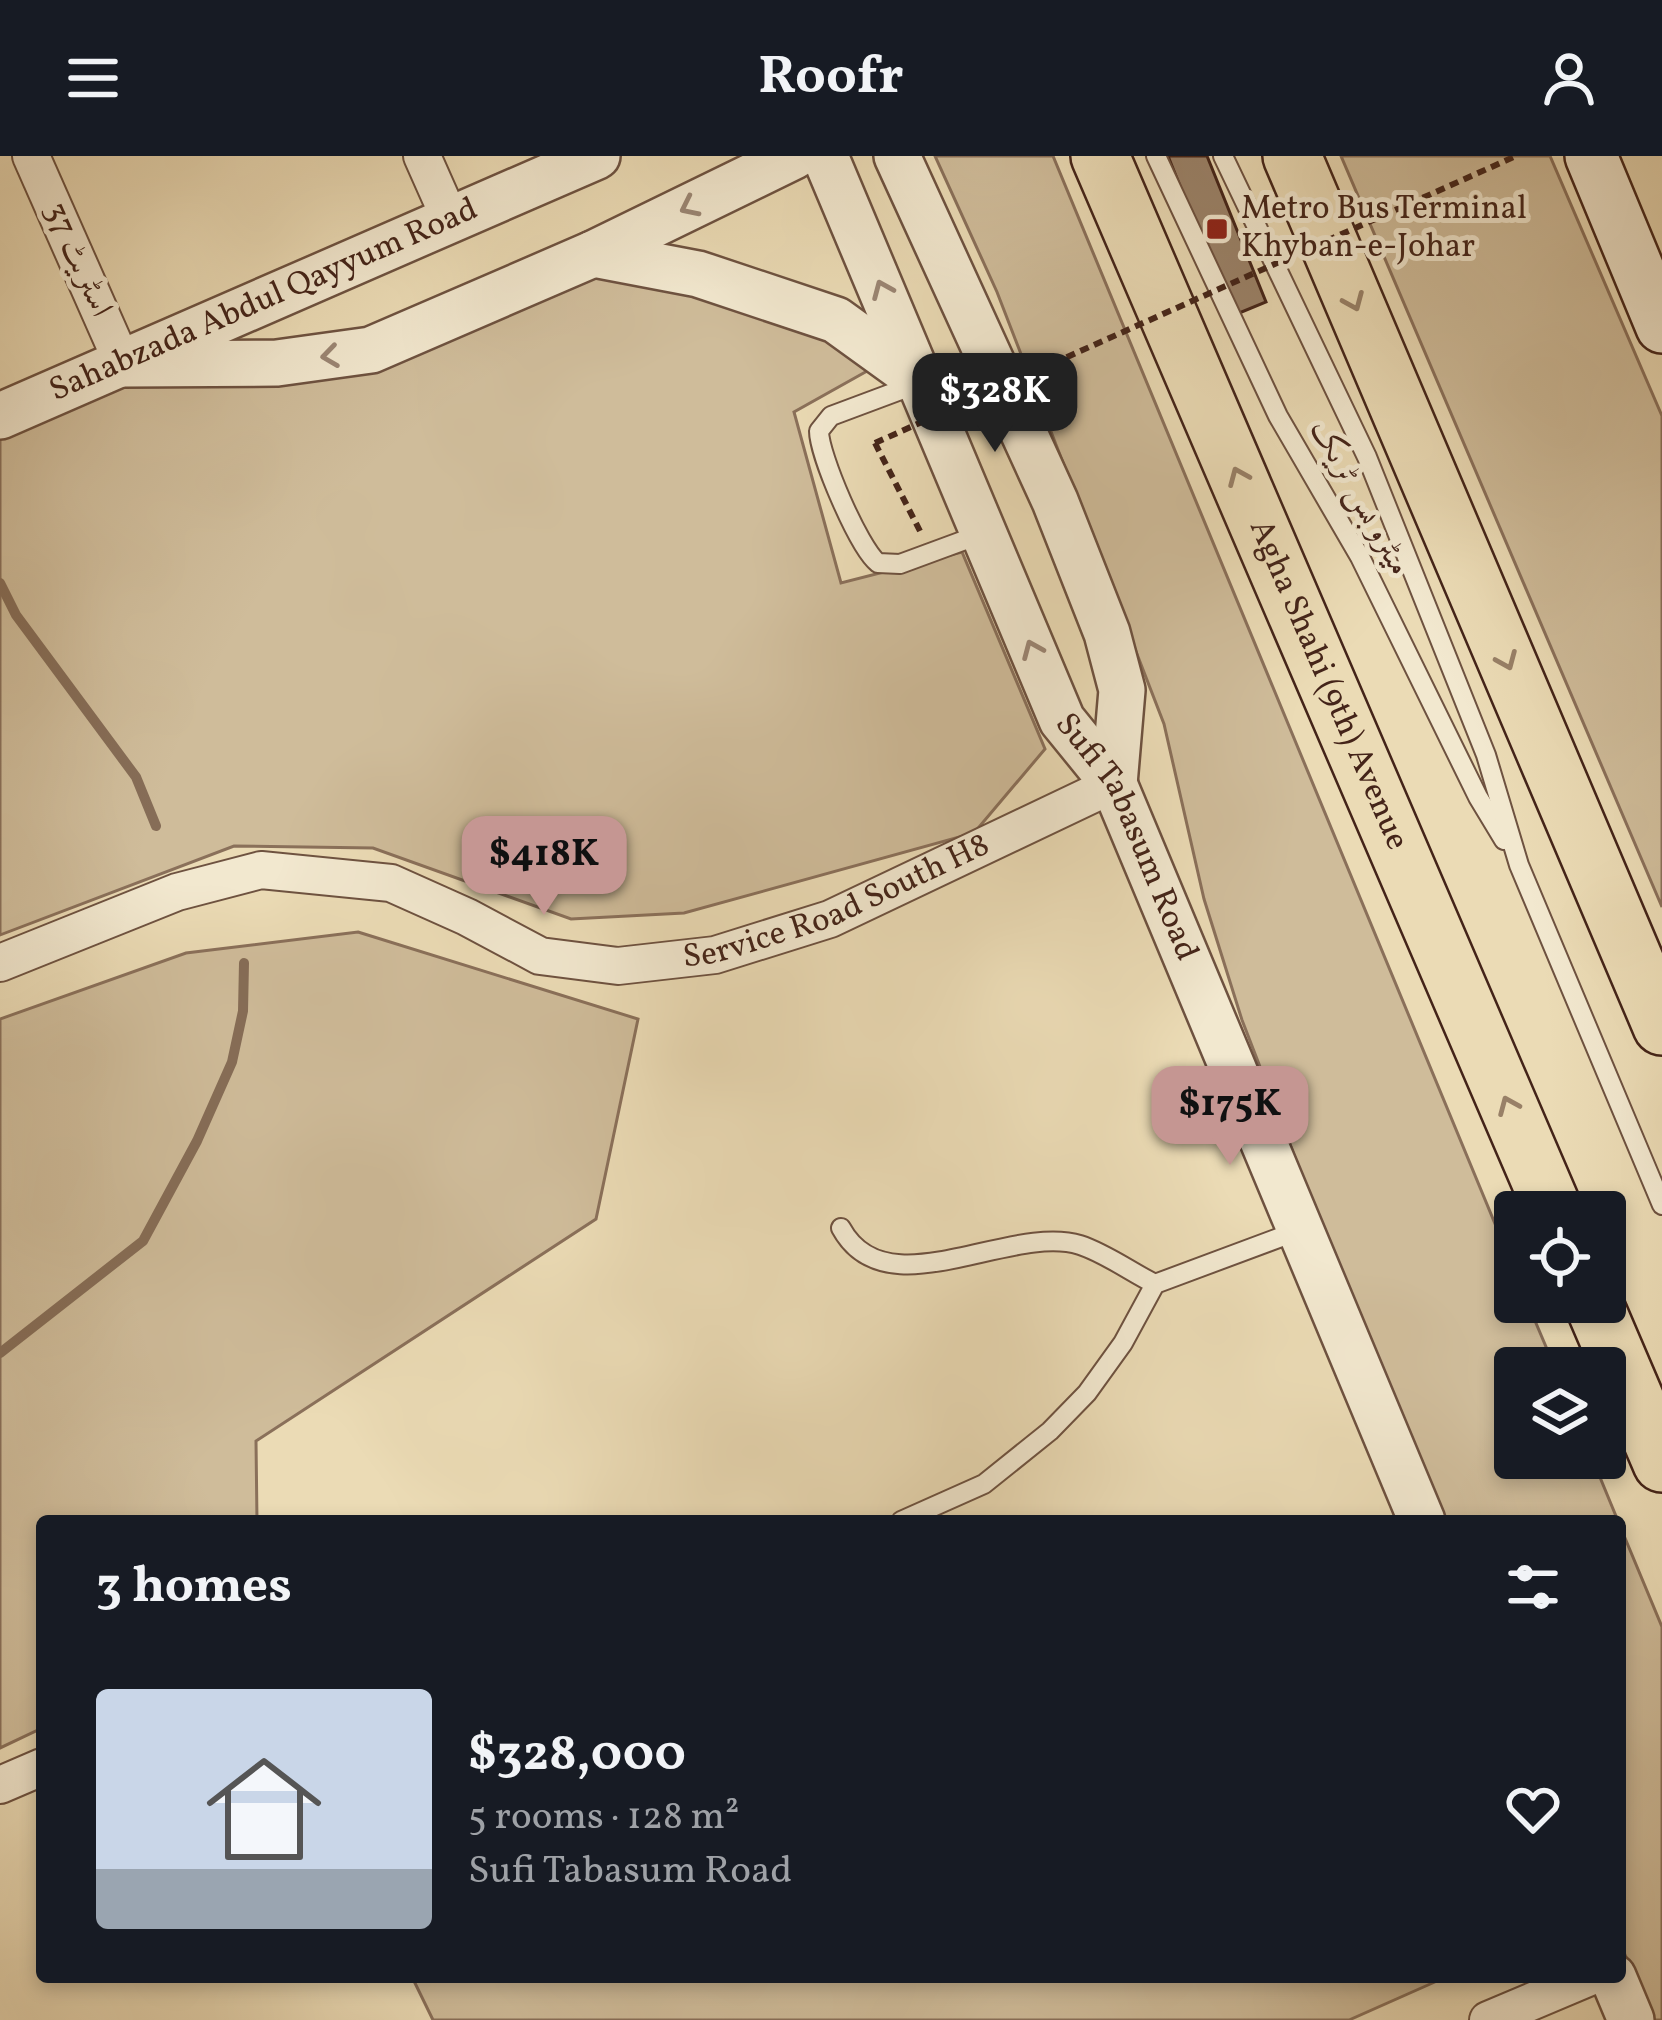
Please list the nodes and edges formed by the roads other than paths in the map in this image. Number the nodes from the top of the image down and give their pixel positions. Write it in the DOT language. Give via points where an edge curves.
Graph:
graph roads {
  1 [pos="31,156"];
  2 [pos="422,156"];
  3 [pos="596,156"];
  4 [pos="794,156"];
  5 [pos="826,156"];
  6 [pos="897,156"];
  7 [pos="1100,156"];
  8 [pos="1156,156"];
  9 [pos="1223,156"];
  10 [pos="1292,156"];
  11 [pos="1591,156"];
  12 [pos="450,219"];
  13 [pos="593,254"];
  14 [pos="1662,327"];
  15 [pos="123,364"];
  16 [pos="922,382"];
  17 [pos="0,416"];
  18 [pos="984,532"];
  19 [pos="1114,784"];
  20 [pos="1519,865"];
  21 [pos="0,963"];
  22 [pos="1662,1026"];
  23 [pos="1545,1191"];
  24 [pos="1662,1205"];
  25 [pos="841,1228"];
  26 [pos="1300,1230"];
  27 [pos="1155,1284"];
  28 [pos="1602,1323"];
  29 [pos="1662,1463"];
  30 [pos="915,1515"];
  31 [pos="1419,1515"];
  32 [pos="36,1770"];
  33 [pos="0,1785"];
  34 [pos="1575,1983"];
  35 [pos="1616,1983"];
  36 [pos="1488,2020"];
  37 [pos="1631,2020"];
  1 -- 15 [label="street, اسٹریٹ 37"];
  2 -- 12 [label="street"];
  3 -- 12 [label="street, Sahabzada Abdul Qayyum Road"];
  4 -- 13 [label="street, one-way"];
  16 -- 5 [label="street, Sufi Tabasum Road, one-way"];
  6 -- 19 [label="street" via="1107,633 1123,690"];
  23 -- 7 [label="main road, Agha Shahi (9th) Avenue, one-way"];
  8 -- 20 [label="lane, میٹرو بس ٹریک" via="1278,416"];
  9 -- 20 [label="lane, میٹرو بس ٹریک" via="1367,457 1486,755"];
  10 -- 22 [label="main road, one-way"];
  11 -- 14 [label="main road"];
  12 -- 15 [label="street, Sahabzada Abdul Qayyum Road"];
  13 -- 15 [label="street, one-way" via="371,350 277,363"];
  13 -- 16 [label="street" via="698,274 836,320"];
  15 -- 17 [label="street, Sahabzada Abdul Qayyum Road"];
  16 -- 18 [label="street, Sufi Tabasum Road"];
  16 -- 18 [label="lane" via="831,416 819,440 871,558 887,566"];
  19 -- 18 [label="street, Sufi Tabasum Road, one-way" via="1062,720"];
  19 -- 21 [label="street, Service Road South H8" via="830,919 715,955 618,966 540,956 391,884 261,870 177,892"];
  19 -- 26 [label="street, Sufi Tabasum Road"];
  20 -- 24 [label="lane, میٹرو بس ٹریک"];
  25 -- 27 [label="lane" via="856,1250 920,1265 1078,1244"];
  26 -- 27 [label="lane"];
  26 -- 31 [label="street, Sufi Tabasum Road"];
  27 -- 30 [label="lane" via="1099,1377 1050,1431 984,1484"];
  28 -- 29 [label="main road"];
  32 -- 33 [label="street"];
  34 -- 36 [label="street"];
  35 -- 37 [label="street"];
}
